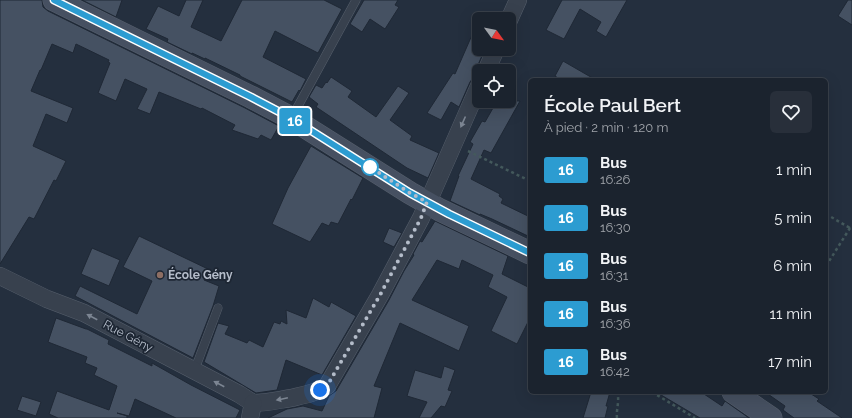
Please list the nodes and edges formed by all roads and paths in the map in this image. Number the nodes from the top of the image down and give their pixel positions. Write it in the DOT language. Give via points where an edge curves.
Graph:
graph roads {
  1 [pos="54,0"];
  2 [pos="356,0"];
  3 [pos="518,0"];
  4 [pos="513,12"];
  5 [pos="472,102"];
  6 [pos="291,118"];
  7 [pos="453,144"];
  8 [pos="528,180"];
  9 [pos="427,202"];
  10 [pos="828,215"];
  11 [pos="851,228"];
  12 [pos="528,252"];
  13 [pos="828,263"];
  14 [pos="0,276"];
  15 [pos="218,308"];
  16 [pos="193,370"];
  17 [pos="618,394"];
  18 [pos="655,394"];
  19 [pos="737,394"];
  20 [pos="251,411"];
  21 [pos="617,418"];
  22 [pos="695,418"];
  23 [pos="771,418"];
  1 -- 6 [label="main road"];
  2 -- 6 [label="lane"];
  3 -- 4 [label="street"];
  5 -- 7 [label="street, one-way"];
  6 -- 9 [label="main road"];
  7 -- 8 [label="path"];
  7 -- 9 [label="street"];
  9 -- 12 [label="main road"];
  9 -- 20 [label="street, one-way" via="380,295 327,386 311,393 264,403"];
  10 -- 11 [label="path"];
  11 -- 13 [label="path"];
  16 -- 14 [label="street, Rue Gény, one-way" via="84,313 47,299"];
  15 -- 16 [label="lane"];
  20 -- 16 [label="street, Rue Gény, one-way" via="239,394"];
  17 -- 21 [label="path"];
  18 -- 22 [label="path"];
  19 -- 23 [label="main road"];
}
